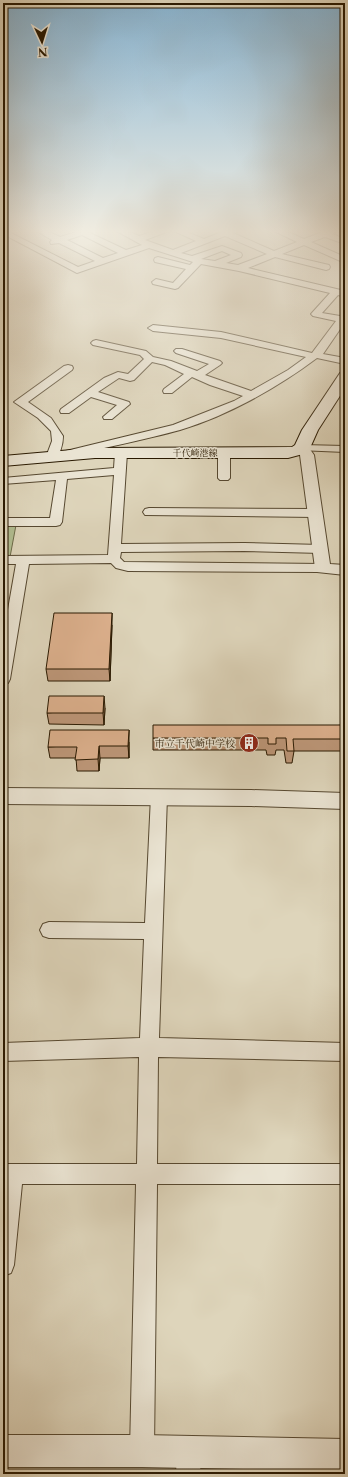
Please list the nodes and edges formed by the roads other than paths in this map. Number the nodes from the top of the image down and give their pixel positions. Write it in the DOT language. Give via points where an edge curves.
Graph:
graph roads {
  1 [pos="334,298"];
  2 [pos="343,317"];
  3 [pos="153,328"];
  4 [pos="187,340"];
  5 [pos="96,343"];
  6 [pos="179,352"];
  7 [pos="314,355"];
  8 [pos="226,357"];
  9 [pos="150,359"];
  10 [pos="345,361"];
  11 [pos="168,363"];
  12 [pos="218,363"];
  13 [pos="68,368"];
  14 [pos="195,374"];
  15 [pos="345,376"];
  16 [pos="168,391"];
  17 [pos="90,393"];
  18 [pos="252,395"];
  19 [pos="65,411"];
  20 [pos="108,417"];
  21 [pos="302,448"];
  22 [pos="345,449"];
  23 [pos="224,452"];
  24 [pos="121,453"];
  25 [pos="54,456"];
  26 [pos="3,461"];
  27 [pos="120,471"];
  28 [pos="62,476"];
  29 [pos="224,478"];
  30 [pos="3,481"];
  31 [pos="149,512"];
  32 [pos="316,513"];
  33 [pos="3,522"];
  34 [pos="321,549"];
  35 [pos="114,554"];
  36 [pos="3,560"];
  37 [pos="23,560"];
  38 [pos="323,568"];
  39 [pos="345,570"];
  40 [pos="3,679"];
  41 [pos="3,796"];
  42 [pos="159,796"];
  43 [pos="345,801"];
  44 [pos="49,930"];
  45 [pos="154,931"];
  46 [pos="149,1047"];
  47 [pos="3,1052"];
  48 [pos="345,1052"];
  49 [pos="8,1174"];
  50 [pos="147,1174"];
  51 [pos="345,1174"];
  52 [pos="3,1264"];
  53 [pos="3,1451"];
  54 [pos="142,1451"];
  55 [pos="345,1454"];
  56 [pos="189,1463"];
  1 -- 2 [label="street" via="316,314"];
  2 -- 7 [label="street"];
  3 -- 7 [label="street" via="221,335"];
  4 -- 6 [label="street"];
  5 -- 9 [label="street" via="143,353"];
  6 -- 11 [label="street"];
  6 -- 12 [label="street"];
  7 -- 10 [label="street"];
  7 -- 18 [label="street" via="292,372"];
  8 -- 12 [label="street"];
  9 -- 11 [label="street"];
  9 -- 17 [label="street" via="130,378 118,375"];
  11 -- 14 [label="street"];
  12 -- 14 [label="street"];
  13 -- 25 [label="street" via="20,402 41,415 58,435"];
  14 -- 16 [label="street"];
  14 -- 18 [label="street"];
  15 -- 21 [label="main road" via="310,430"];
  17 -- 19 [label="street"];
  17 -- 20 [label="street" via="125,404"];
  18 -- 25 [label="street" via="225,409 177,427"];
  21 -- 22 [label="street"];
  21 -- 23 [label="main road, 千代崎港線" via="288,453"];
  21 -- 32 [label="street" via="307,455"];
  23 -- 24 [label="main road, 千代崎港線"];
  23 -- 29 [label="street"];
  24 -- 25 [label="main road, 千代崎港線"];
  24 -- 27 [label="street"];
  25 -- 26 [label="main road, 千代崎港線"];
  27 -- 28 [label="street"];
  27 -- 35 [label="street"];
  28 -- 30 [label="street"];
  28 -- 33 [label="street" via="56,522"];
  31 -- 32 [label="street"];
  32 -- 34 [label="street"];
  34 -- 35 [label="street" via="244,548"];
  34 -- 38 [label="street"];
  35 -- 37 [label="street"];
  35 -- 38 [label="street" via="120,565 128,567"];
  36 -- 37 [label="street"];
  37 -- 40 [label="street"];
  38 -- 39 [label="street"];
  41 -- 42 [label="street"];
  42 -- 43 [label="street"];
  42 -- 45 [label="street"];
  44 -- 45 [label="street"];
  45 -- 46 [label="street"];
  46 -- 47 [label="street"];
  46 -- 48 [label="street"];
  46 -- 50 [label="street"];
  49 -- 50 [label="street"];
  49 -- 52 [label="street"];
  50 -- 51 [label="street"];
  50 -- 54 [label="street"];
  53 -- 54 [label="street"];
  54 -- 56 [label="street"];
  55 -- 56 [label="street"];
}
